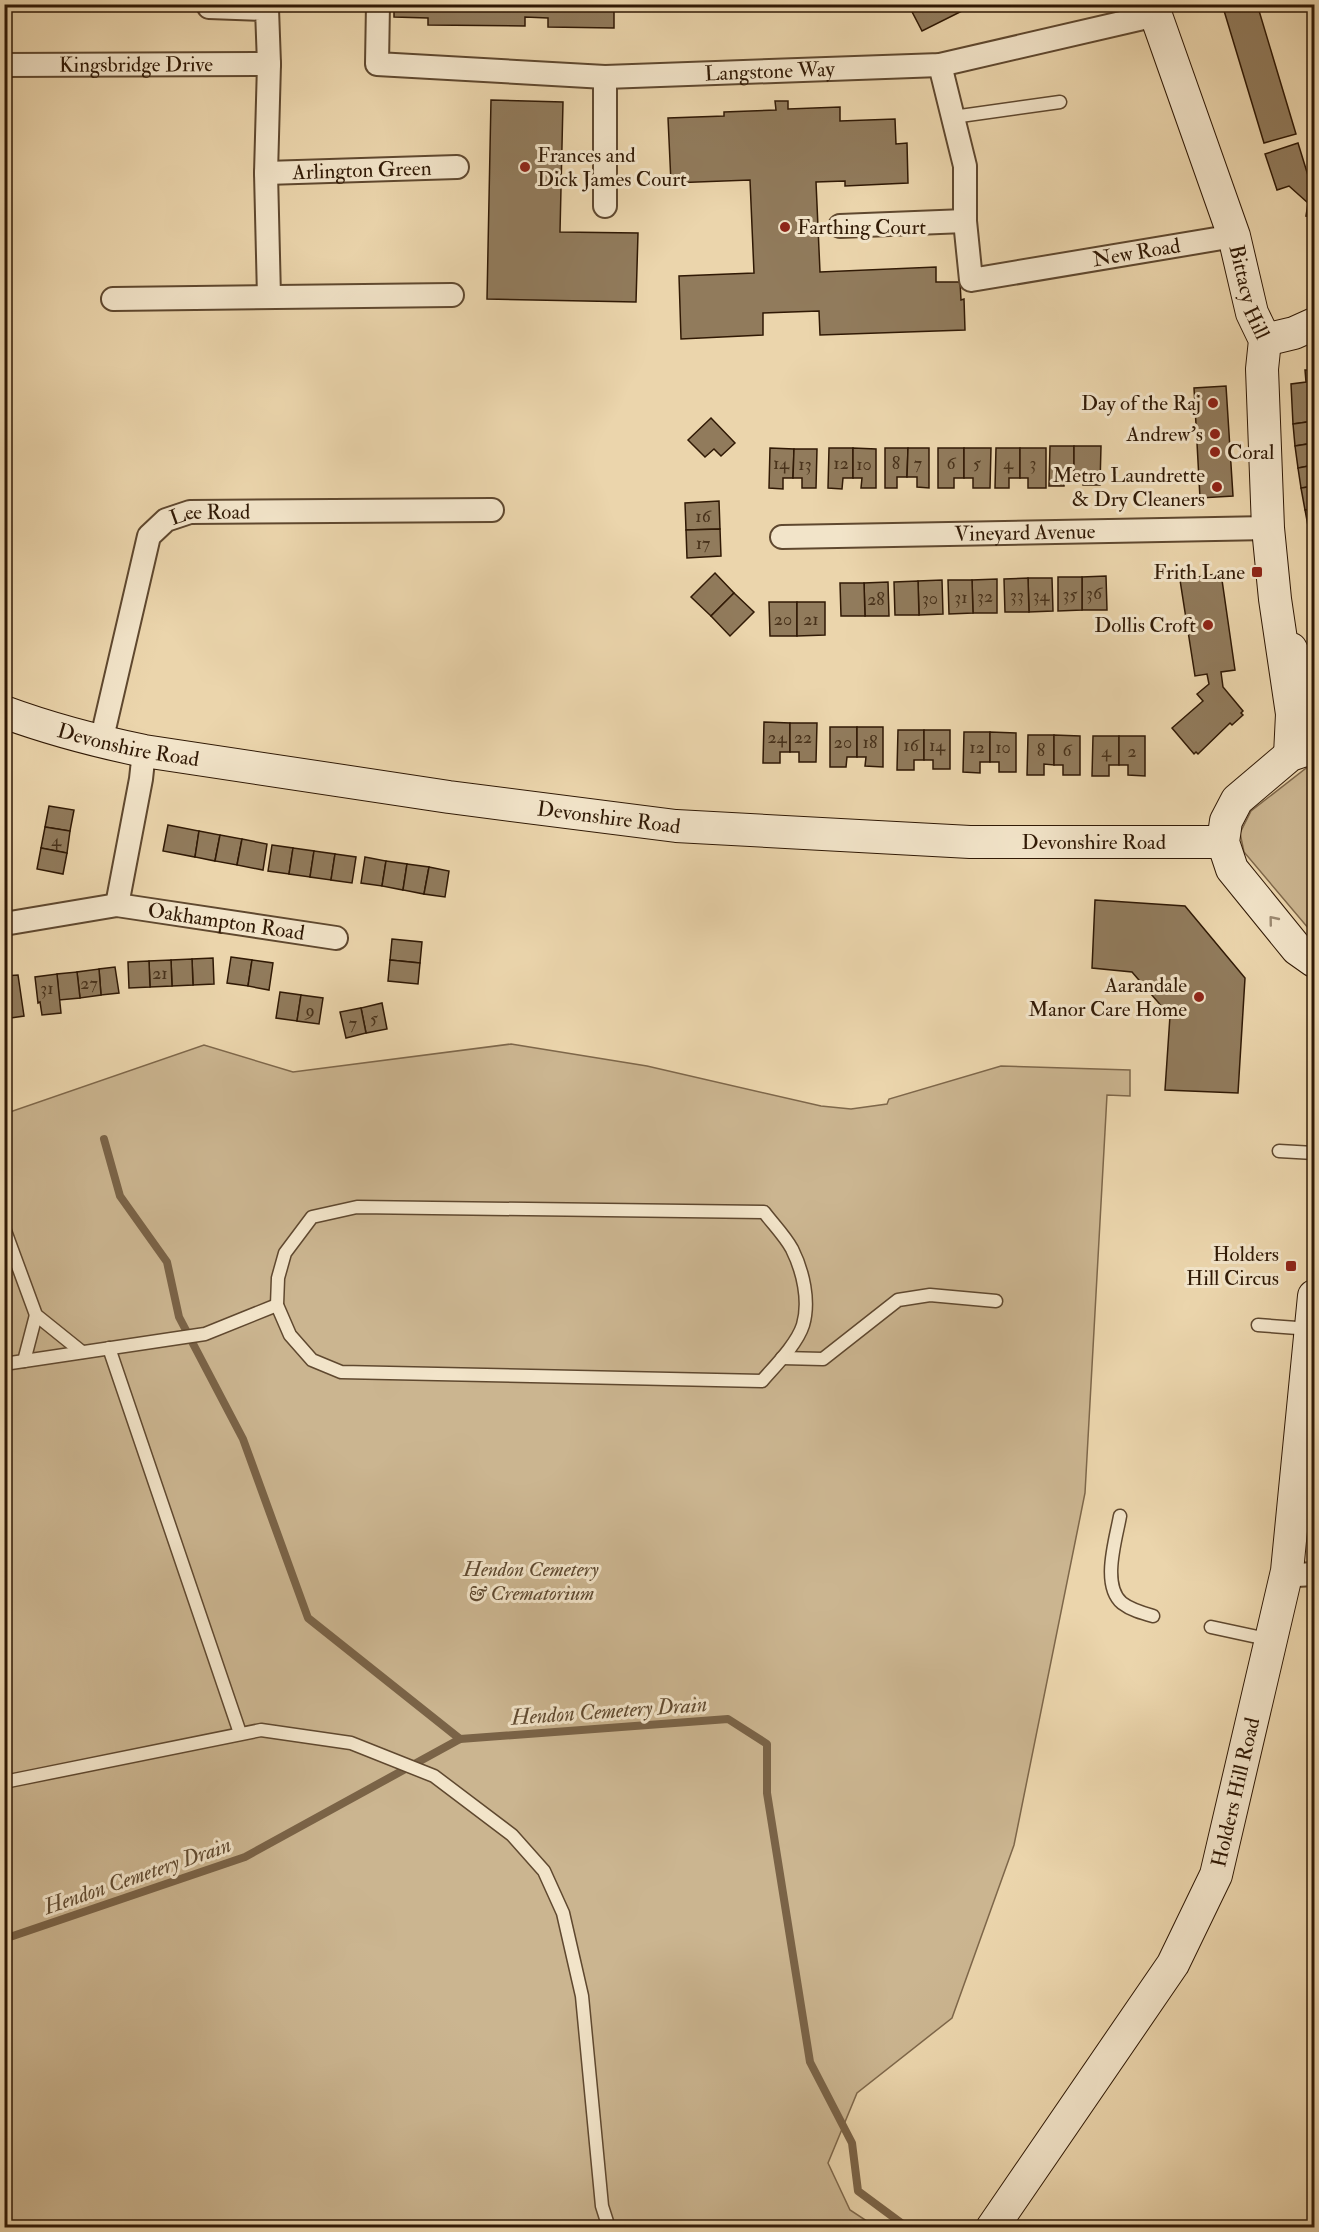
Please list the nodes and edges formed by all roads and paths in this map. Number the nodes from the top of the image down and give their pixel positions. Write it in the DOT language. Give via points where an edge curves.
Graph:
graph roads {
  1 [pos="378,4"];
  2 [pos="209,7"];
  3 [pos="1154,10"];
  4 [pos="269,64"];
  5 [pos="4,65"];
  6 [pos="940,65"];
  7 [pos="605,77"];
  8 [pos="1060,102"];
  9 [pos="953,117"];
  10 [pos="457,167"];
  11 [pos="266,173"];
  12 [pos="605,206"];
  13 [pos="966,221"];
  14 [pos="840,226"];
  15 [pos="1234,236"];
  16 [pos="452,294"];
  17 [pos="269,297"];
  18 [pos="113,299"];
  19 [pos="1314,324"];
  20 [pos="1265,340"];
  21 [pos="492,510"];
  22 [pos="1269,528"];
  23 [pos="782,537"];
  24 [pos="1280,629"];
  25 [pos="1314,694"];
  26 [pos="4,712"];
  27 [pos="101,742"];
  28 [pos="144,751"];
  29 [pos="1302,751"];
  30 [pos="1223,842"];
  31 [pos="117,905"];
  32 [pos="4,924"];
  33 [pos="336,938"];
  34 [pos="1314,961"];
  35 [pos="1279,1151"];
  36 [pos="1314,1153"];
  37 [pos="4,1228"];
  38 [pos="1314,1296"];
  39 [pos="996,1301"];
  40 [pos="277,1305"];
  41 [pos="36,1315"];
  42 [pos="1258,1325"];
  43 [pos="1312,1329"];
  44 [pos="109,1348"];
  45 [pos="82,1352"];
  46 [pos="782,1358"];
  47 [pos="24,1361"];
  48 [pos="4,1364"];
  49 [pos="1312,1369"];
  50 [pos="1120,1516"];
  51 [pos="1301,1572"];
  52 [pos="1153,1616"];
  53 [pos="1211,1627"];
  54 [pos="1272,1640"];
  55 [pos="240,1733"];
  56 [pos="4,1782"];
  57 [pos="609,2228"];
  58 [pos="992,2228"];
  1 -- 7 [label="street, Langstone Way" via="377,64"];
  2 -- 4 [label="street, Arlington Green" via="267,9"];
  3 -- 6 [label="street, Langstone Way"];
  3 -- 15 [label="main road, Bittacy Hill"];
  4 -- 5 [label="street, Kingsbridge Drive"];
  4 -- 11 [label="street, Arlington Green"];
  6 -- 7 [label="street, Langstone Way"];
  6 -- 9 [label="street"];
  7 -- 12 [label="street"];
  8 -- 9 [label="lane"];
  9 -- 13 [label="street" via="966,166"];
  10 -- 11 [label="street, Arlington Green"];
  11 -- 17 [label="street, Arlington Green"];
  13 -- 14 [label="street"];
  13 -- 15 [label="street, New Road" via="971,280"];
  15 -- 20 [label="main road, Bittacy Hill" via="1252,314"];
  16 -- 17 [label="street"];
  17 -- 18 [label="street"];
  19 -- 20 [label="main road"];
  20 -- 22 [label="main road, Bittacy Hill" via="1262,369"];
  21 -- 27 [label="street, Lee Road" via="190,512 166,520 149,536"];
  22 -- 23 [label="street, Vineyard Avenue"];
  22 -- 24 [label="main road, Bittacy Hill"];
  24 -- 25 [label="main road, Bittacy Hill"];
  24 -- 29 [label="main road, Bittacy Hill" via="1292,714"];
  26 -- 27 [label="main road, Devonshire Road"];
  27 -- 28 [label="main road, Devonshire Road"];
  28 -- 30 [label="main road, Devonshire Road" via="676,826 970,842"];
  28 -- 31 [label="street, Oakhampton Road"];
  29 -- 30 [label="main road" via="1237,800 1226,821"];
  34 -- 30 [label="main road, one-way" via="1297,949 1232,869"];
  31 -- 32 [label="street, Oakhampton Road"];
  31 -- 33 [label="street, Oakhampton Road"];
  35 -- 36 [label="lane"];
  37 -- 41 [label="lane"];
  38 -- 43 [label="main road, Holders Hill Road"];
  39 -- 46 [label="lane" via="930,1295 906,1297 823,1359"];
  40 -- 44 [label="lane" via="205,1334"];
  40 -- 46 [label="lane" via="290,1335 312,1360 341,1372 762,1381"];
  40 -- 46 [label="lane" via="278,1278 285,1254 312,1217 357,1208 764,1212 791,1248 807,1302 802,1327"];
  41 -- 45 [label="lane"];
  41 -- 47 [label="lane"];
  42 -- 43 [label="lane"];
  43 -- 49 [label="main road, Holders Hill Road"];
  44 -- 45 [label="lane"];
  44 -- 55 [label="lane"];
  45 -- 47 [label="lane"];
  47 -- 48 [label="lane"];
  49 -- 51 [label="main road, Holders Hill Road"];
  50 -- 52 [label="lane" via="1112,1560 1114,1593 1122,1603"];
  51 -- 54 [label="main road, Holders Hill Road"];
  53 -- 54 [label="lane"];
  54 -- 58 [label="main road, Holders Hill Road" via="1216,1875 1173,1964"];
  55 -- 56 [label="lane"];
  55 -- 57 [label="lane" via="261,1730 351,1743 434,1776 512,1835 544,1871 563,1913 582,1996 602,2206"];
}
